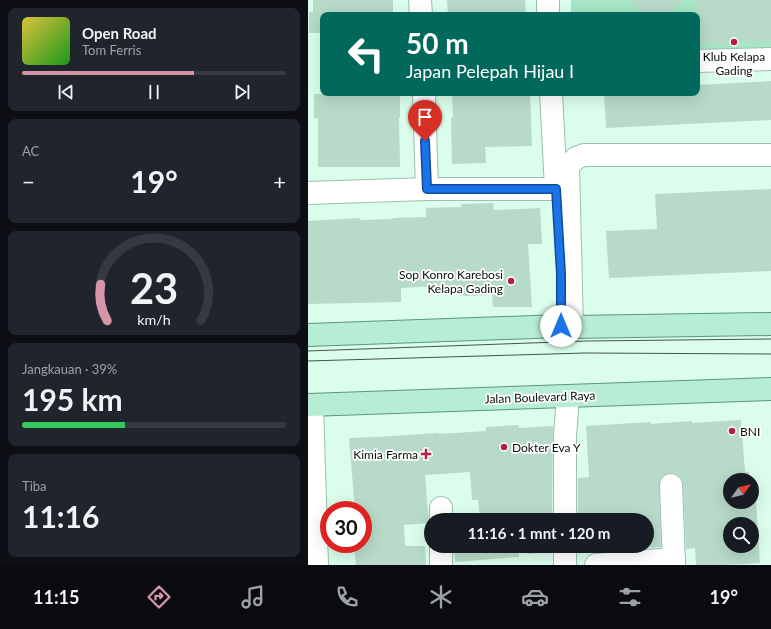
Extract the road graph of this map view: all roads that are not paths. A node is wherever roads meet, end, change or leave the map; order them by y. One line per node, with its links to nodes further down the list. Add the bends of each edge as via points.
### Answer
1 (420, 0): 3 (street)
2 (548, 0): 4 (street)
3 (421, 12)
4 (548, 12)
5 (771, 59): 6 (street)
6 (700, 61)
7 (424, 96): 10 (street)
8 (551, 96): 11 (street)
9 (771, 156): 14 (street, via 584,155 576,158 568,166)
10 (427, 189): 11 (street); 12 (street)
11 (556, 189): 14 (street)
12 (308, 193)
13 (771, 324): 14 (main road)
14 (567, 326): 15 (main road)
15 (308, 335)
16 (771, 389): 17 (main road, Jalan Boulevard Raya)
17 (568, 396): 18 (main road, Jalan Boulevard Raya); 20 (street)
18 (310, 405): 24 (street)
19 (671, 485): 23 (street)
20 (565, 513)
21 (441, 553): 25 (street)
22 (565, 553): 26 (street)
23 (674, 562): 27 (street)
24 (317, 565)
25 (441, 565)
26 (565, 565)
27 (596, 565)

